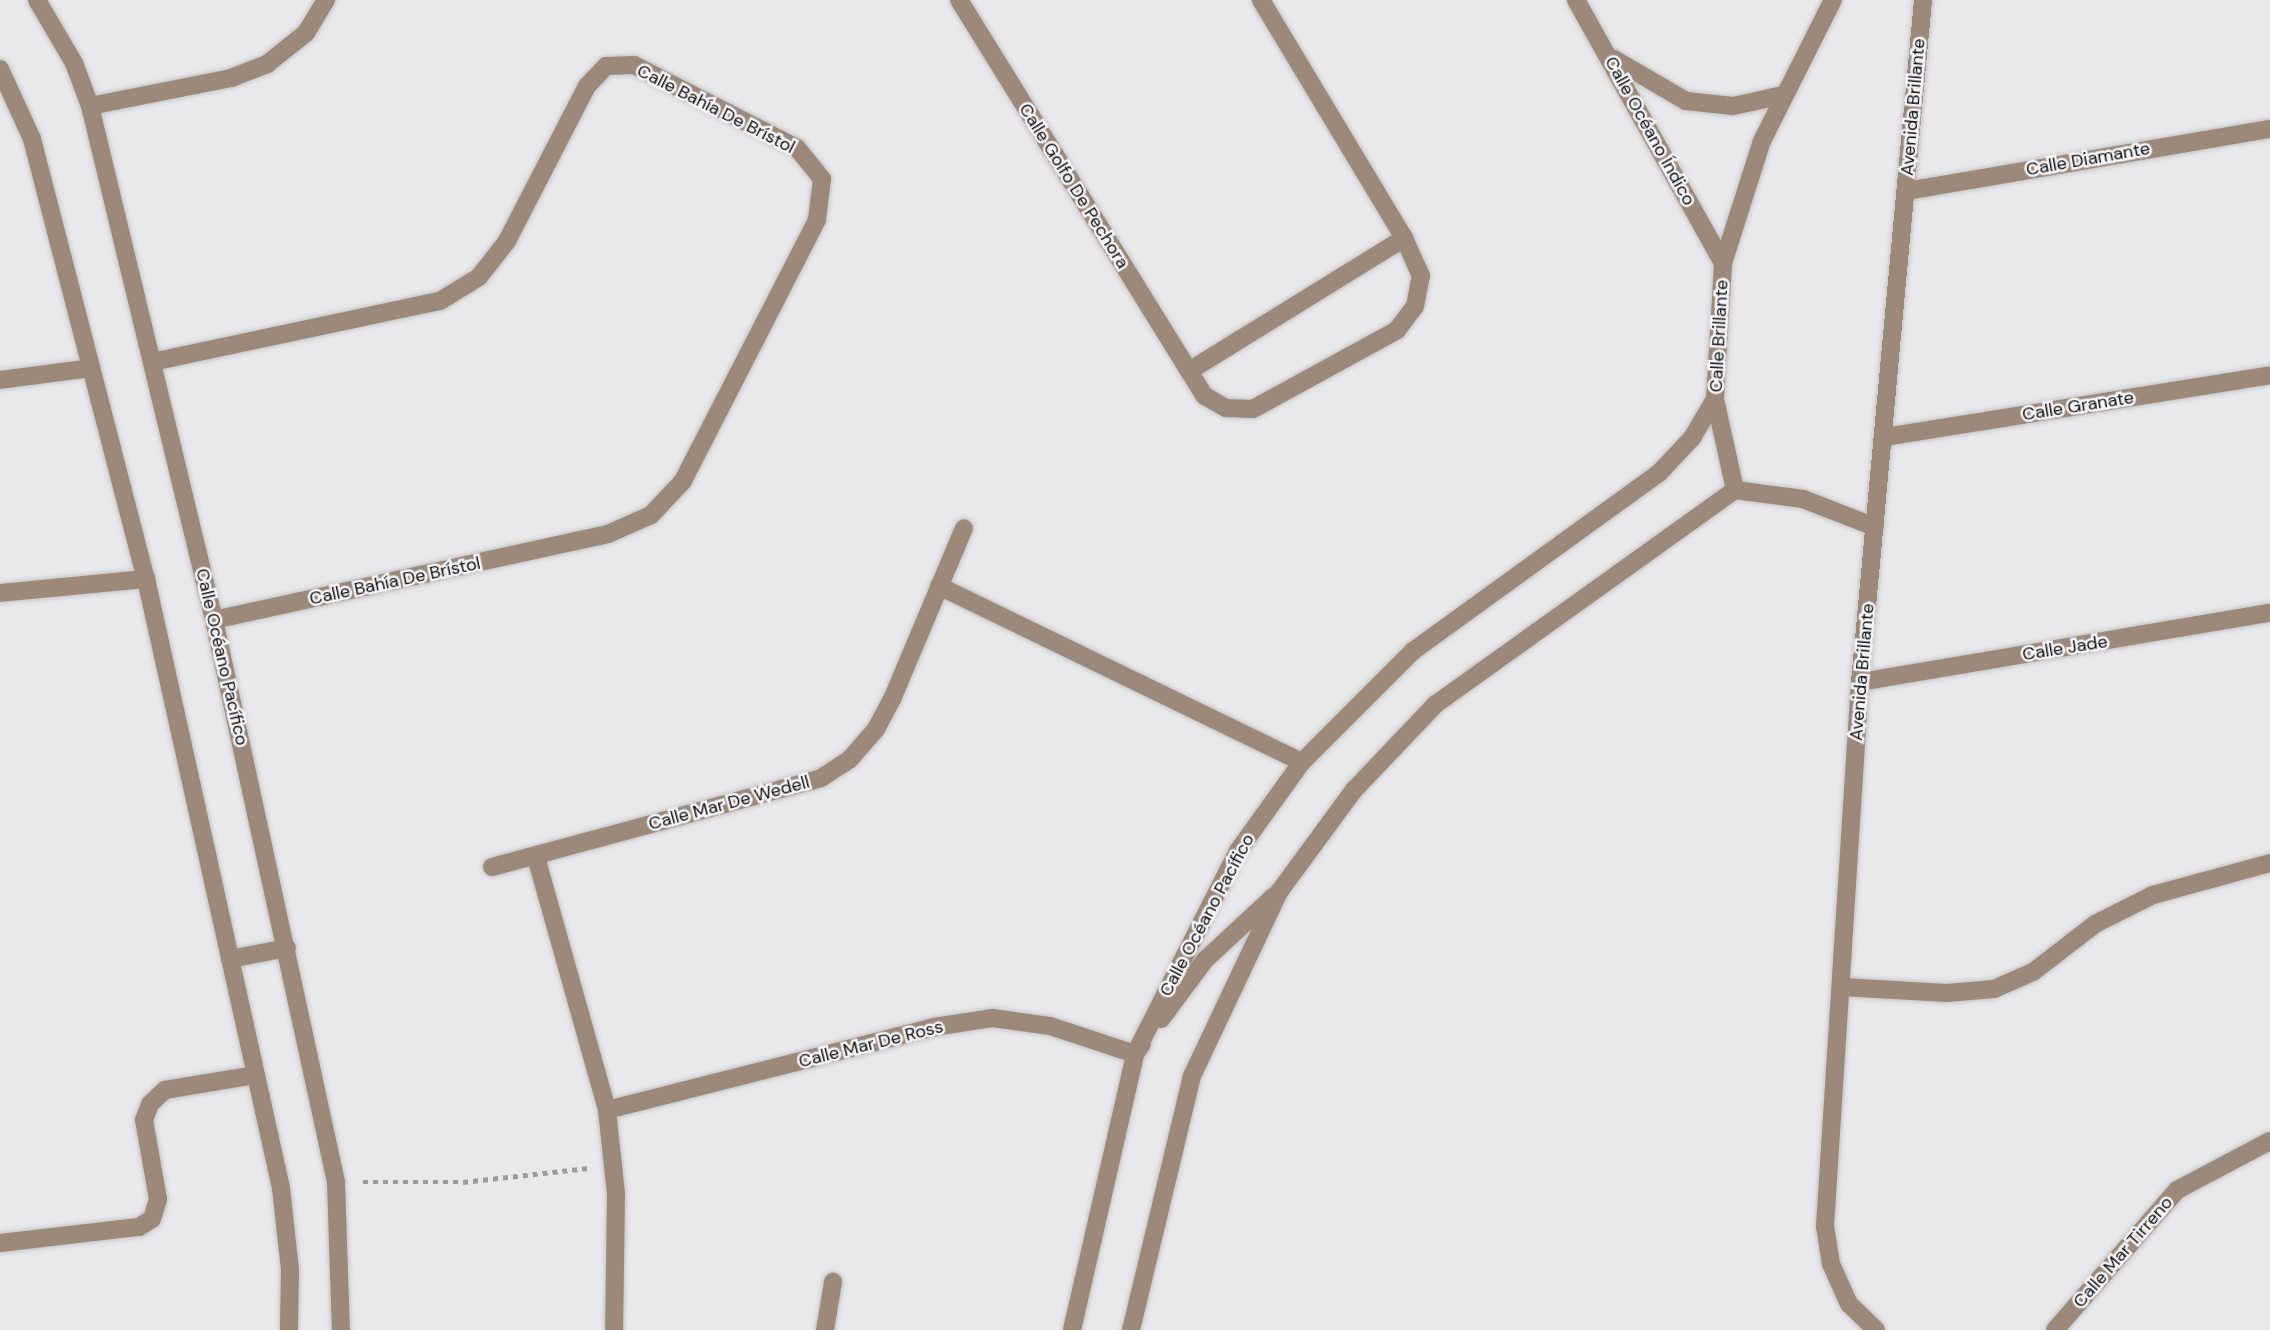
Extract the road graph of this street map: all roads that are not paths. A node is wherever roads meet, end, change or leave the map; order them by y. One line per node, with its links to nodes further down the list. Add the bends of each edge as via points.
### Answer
1 (37, 0): 11 (street, Calle Océano Pacífico, via 74,63)
2 (326, 0): 11 (street, via 306,33 267,64 231,78)
3 (959, 0): 18 (street, Calle Golfo De Pechora)
4 (1261, 0): 14 (street, Calle Golfo De Pechora)
5 (1576, 0): 8 (street, Calle Océano Índico)
6 (1833, 0): 10 (street)
7 (1923, 0): 13 (street, Avenida Brillante)
8 (1608, 55): 10 (street, via 1686,100 1733,106); 15 (street, Calle Océano Índico)
9 (0, 69): 17 (street, via 32,139)
10 (1783, 95): 15 (street, via 1742,196)
11 (90, 106): 16 (street, Calle Océano Pacífico)
12 (2270, 129): 13 (street, Calle Diamante)
13 (1906, 191): 22 (street, Avenida Brillante)
14 (1404, 238): 18 (street); 18 (street, Calle Golfo De Pechora, via 1421,276 1415,306 1397,330 1253,409 1226,408 1205,397)
15 (1723, 263): 21 (street, Calle Brillante)
16 (152, 362): 30 (street, Calle Océano Pacífico); 30 (street, Calle Bahía De Brístol, via 440,302 480,277 507,240 587,86 606,66 634,65 797,148 822,178 817,220 683,481 650,515 608,534)
17 (91, 368): 20 (street); 26 (street)
18 (1189, 371)
19 (2270, 375): 22 (street, Calle Granate)
20 (0, 380)
21 (1715, 399): 23 (street, Calle Brillante); 32 (street, Calle Océano Pacífico, via 1692,438 1659,473 1413,652)
22 (1885, 437): 24 (street, Avenida Brillante)
23 (1735, 490): 24 (street, via 1803,499); 36 (street, via 1436,704 1354,790)
24 (1875, 527): 31 (street, Avenida Brillante)
25 (964, 528): 27 (street, Calle Mar De Wedell)
26 (146, 579): 28 (street); 38 (street)
27 (939, 586): 32 (street); 33 (street, Calle Mar De Wedell, via 876,729 850,759 821,778)
28 (0, 593)
29 (2270, 613): 31 (street, Calle Jade)
30 (214, 620): 37 (street, Calle Océano Pacífico)
31 (1860, 682): 39 (street, Avenida Brillante)
32 (1302, 762): 40 (street, Calle Océano Pacífico, via 1238,851)
33 (536, 857): 35 (street, Calle Mar De Wedell); 42 (street)
34 (2270, 863): 39 (street, via 2153,895 2095,924 2033,972 1994,989 1947,993)
35 (492, 867)
36 (1279, 892): 40 (street, via 1205,960); 51 (street, via 1192,1076)
37 (287, 948): 38 (street); 47 (street, Calle Océano Pacífico, via 336,1182)
38 (230, 959): 41 (street)
39 (1842, 988): 52 (street, Avenida Brillante, via 1825,1226 1831,1264 1849,1304)
40 (1135, 1054): 42 (street, Calle Mar De Ross, via 1050,1026 993,1018 934,1027); 50 (street, Calle Océano Pacífico)
41 (256, 1075): 44 (street, via 165,1090 150,1104 145,1120 158,1199 152,1219 139,1227); 46 (street, via 281,1188 290,1270)
42 (607, 1110): 48 (street, via 613,1166)
43 (2270, 1140): 53 (street, Calle Mar Tirreno, via 2177,1191)
44 (0, 1243)
45 (833, 1282): 49 (street)
46 (289, 1330)
47 (341, 1330)
48 (614, 1330)
49 (825, 1330)
50 (1072, 1330)
51 (1131, 1330)
52 (1876, 1330)
53 (2055, 1330)

